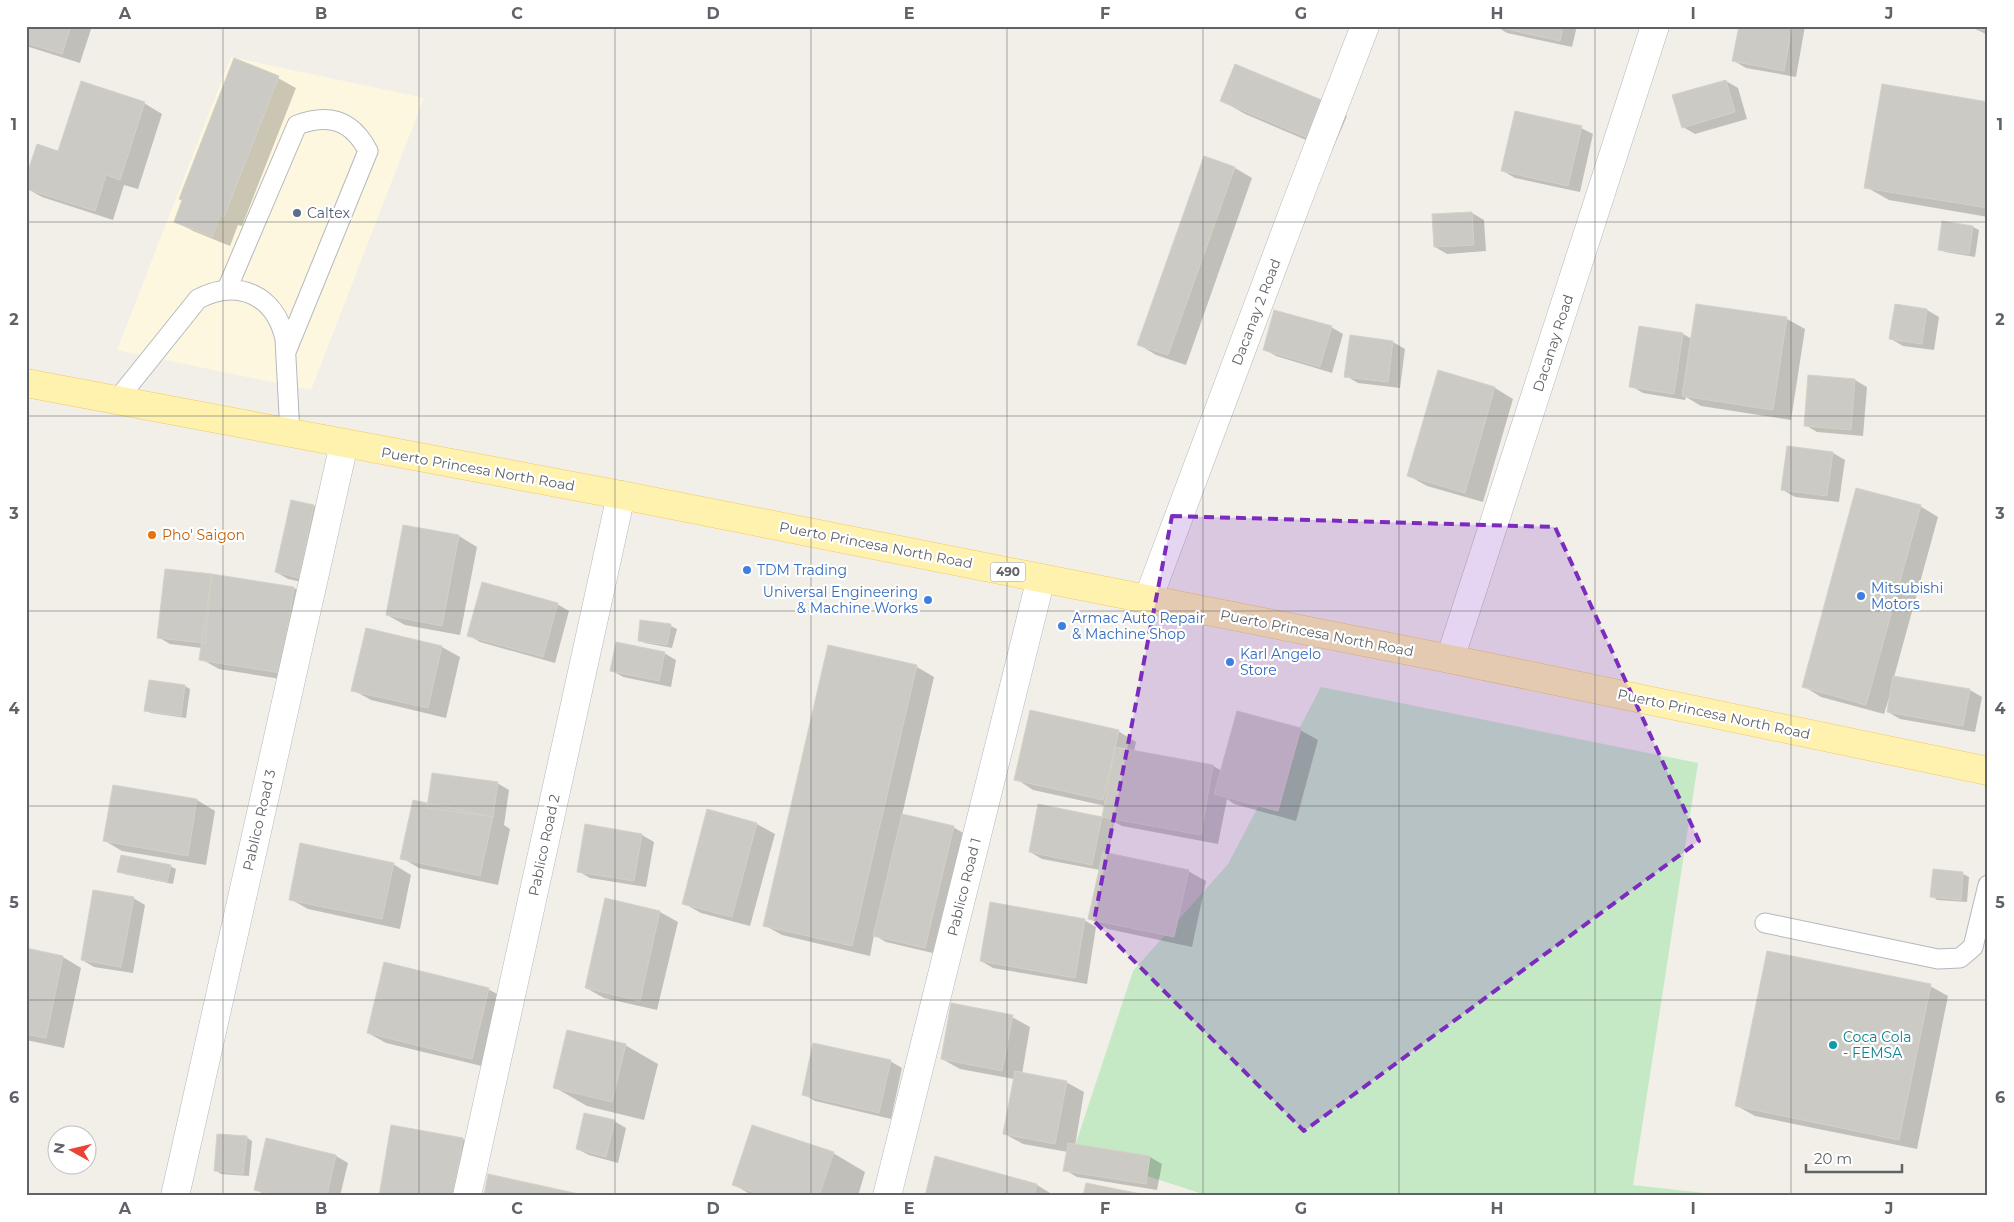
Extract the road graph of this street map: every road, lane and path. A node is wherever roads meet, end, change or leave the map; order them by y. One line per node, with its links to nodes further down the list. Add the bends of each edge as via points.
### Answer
1 (1365, 26): 11 (street, Dacanay 2 Road)
2 (1655, 26): 12 (street, Dacanay Road)
3 (227, 289): 4 (lane, via 257,296 268,304 282,326); 4 (lane, via 297,125 327,119 354,130 368,151); 6 (lane, via 198,299)
4 (286, 352): 7 (lane)
5 (26, 383): 6 (main road, Puerto Princesa North Road / 490)
6 (117, 400): 7 (main road, Puerto Princesa North Road / 490)
7 (290, 434): 8 (main road, Puerto Princesa North Road / 490)
8 (344, 444): 9 (main road, Puerto Princesa North Road / 490); 16 (street, Pablico Road 3)
9 (621, 495): 10 (main road, Puerto Princesa North Road / 490); 17 (street, Pablico Road 2)
10 (1041, 578): 11 (main road, Puerto Princesa North Road / 490); 18 (street, Pablico Road 1)
11 (1148, 599): 12 (main road, Puerto Princesa North Road / 490)
12 (1450, 660): 13 (main road, Puerto Princesa North Road / 490)
13 (1988, 771)
14 (1988, 885): 15 (lane, via 1973,948 1960,958 1938,959)
15 (1765, 922)
16 (175, 1196)
17 (467, 1196)
18 (887, 1196)

